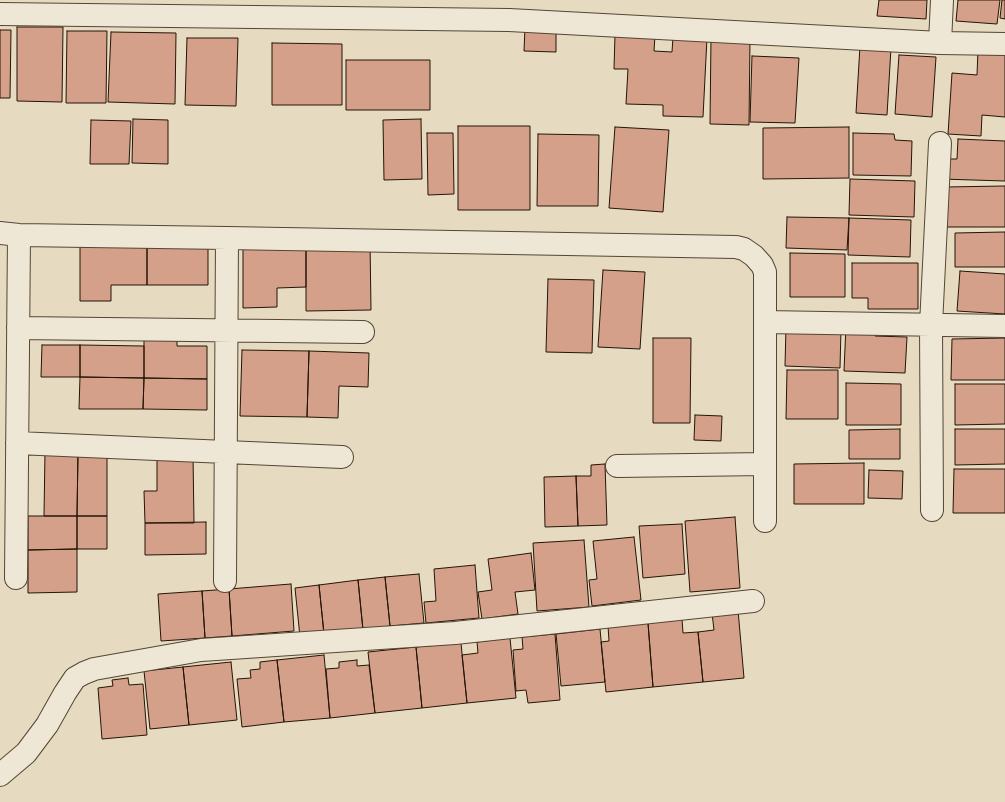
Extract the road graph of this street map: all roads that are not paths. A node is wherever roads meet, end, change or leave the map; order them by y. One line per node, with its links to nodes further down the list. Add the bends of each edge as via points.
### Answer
1 (942, 0): 3 (street)
2 (0, 14): 3 (street, via 509,20)
3 (940, 43): 4 (street)
4 (1005, 44)
5 (940, 144): 9 (street)
6 (9, 234): 7 (street); 11 (street)
7 (227, 238): 8 (street, via 736,247 754,256 765,272); 12 (street)
8 (765, 322): 9 (street); 17 (street)
9 (931, 325): 10 (street); 19 (street)
10 (1005, 326)
11 (18, 328): 12 (street); 14 (street)
12 (226, 330): 13 (street); 15 (street)
13 (363, 332)
14 (17, 443): 15 (street); 21 (street)
15 (226, 452): 16 (street); 22 (street)
16 (342, 457)
17 (765, 464): 18 (street); 20 (street)
18 (617, 466)
19 (932, 510)
20 (765, 521)
21 (16, 578)
22 (224, 581)
23 (752, 602): 24 (street, via 455,633 201,650 94,669 76,678 26,753)
24 (0, 775)

